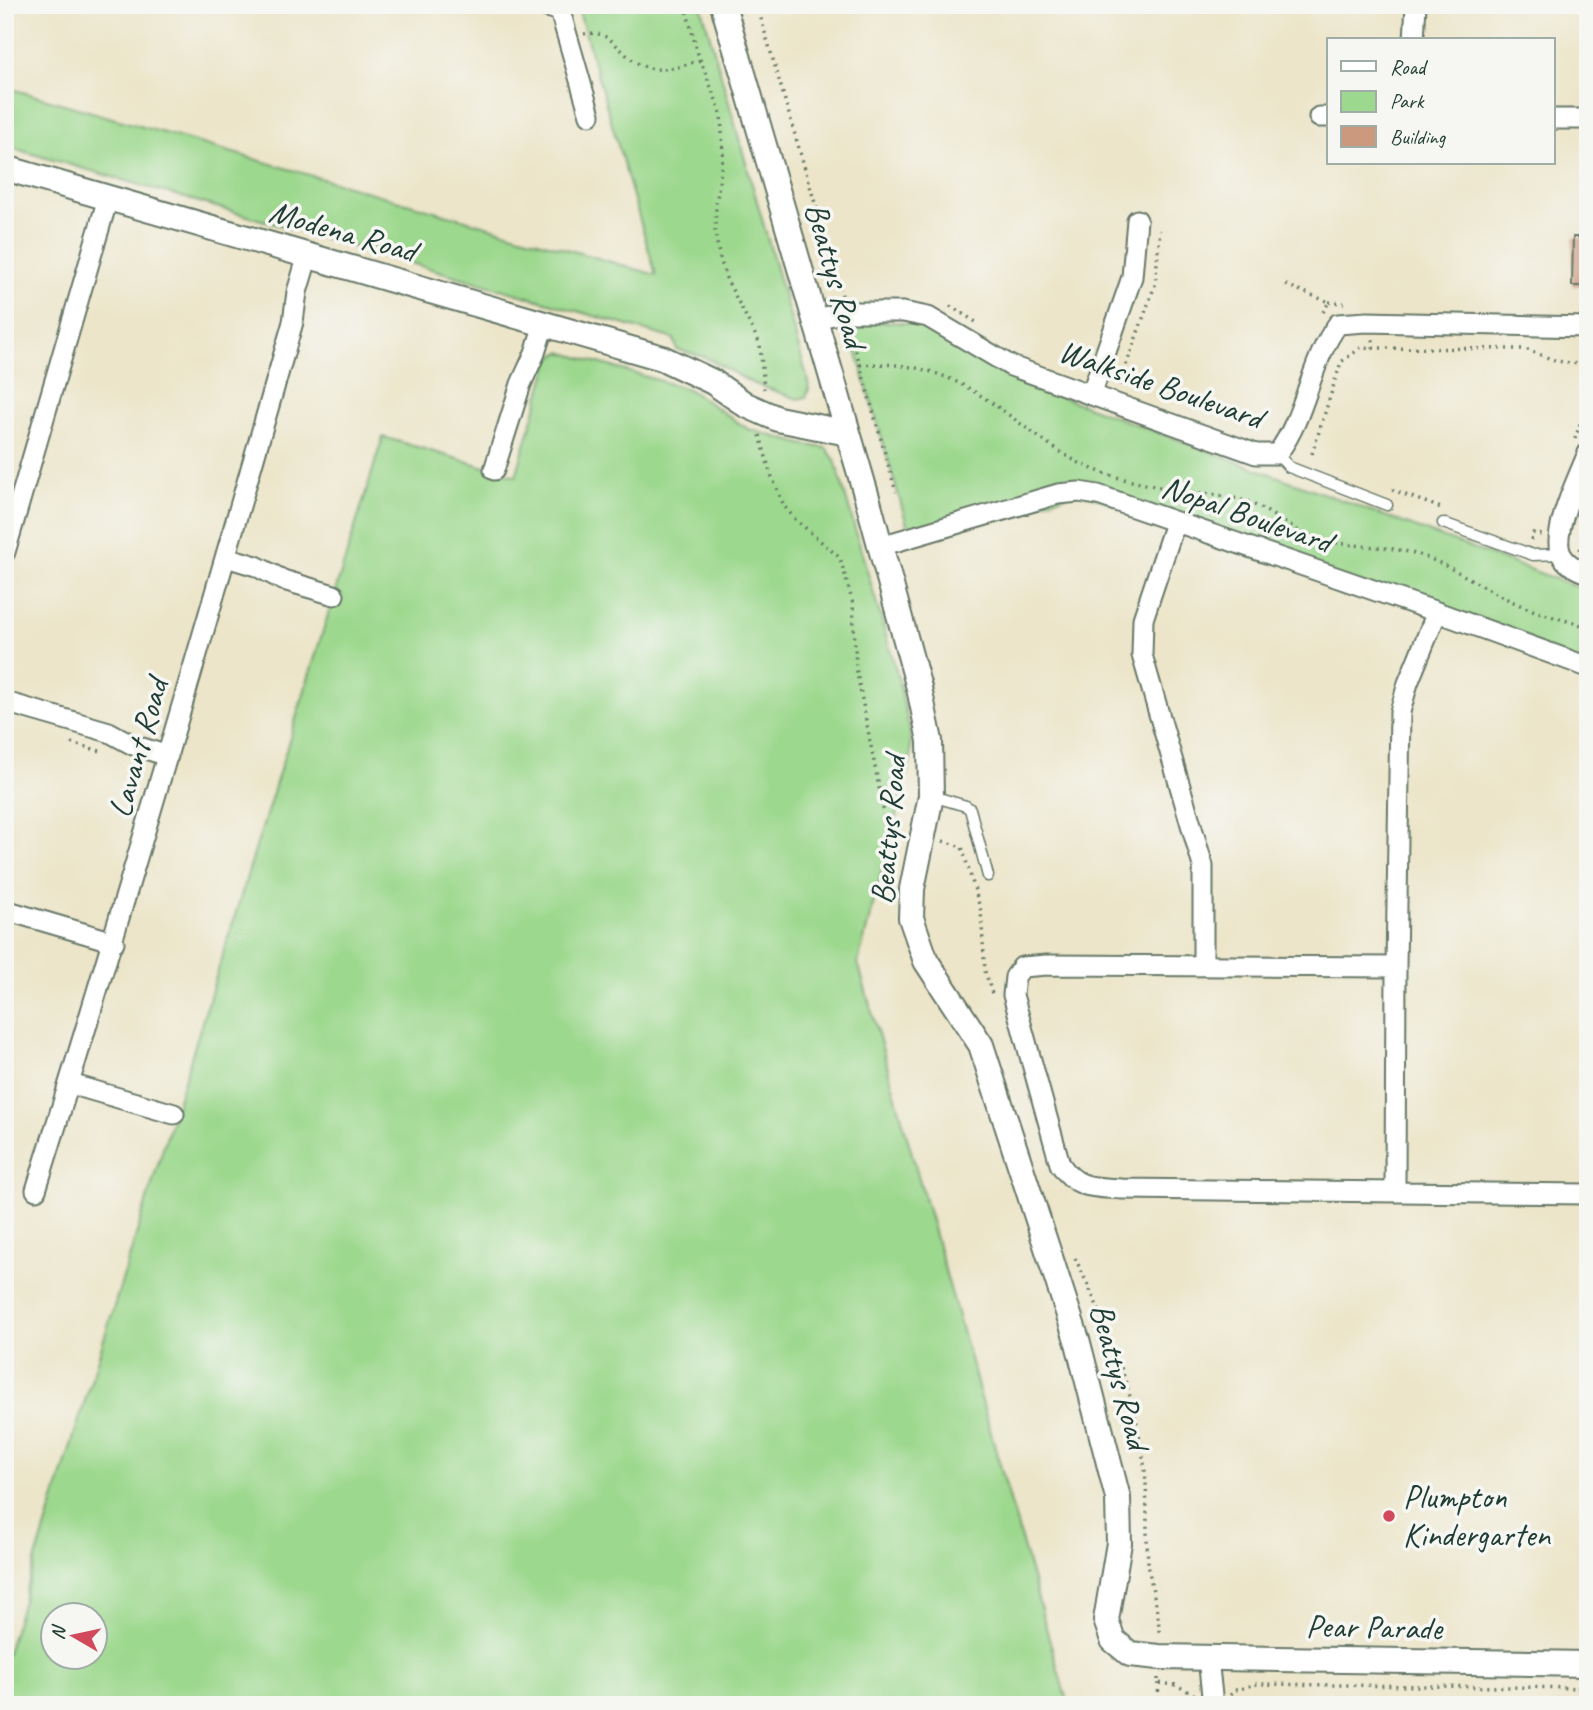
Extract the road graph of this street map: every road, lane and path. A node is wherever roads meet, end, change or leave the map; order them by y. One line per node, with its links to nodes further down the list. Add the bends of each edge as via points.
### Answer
1 (541, 5): 6 (street)
2 (685, 5): 9 (path)
3 (723, 5): 24 (street, Beattys Road)
4 (757, 5): 19 (path)
5 (1416, 5): 7 (street)
6 (559, 8): 8 (street)
7 (1414, 38)
8 (568, 39): 9 (path, via 588,33 606,35 626,56 647,68); 10 (street)
9 (701, 60): 33 (path, via 722,125 716,219 719,255 760,344 765,374)
10 (590, 115)
11 (1554, 119): 12 (street)
12 (1588, 120)
13 (5, 168): 14 (street, Modena Road)
14 (108, 198): 17 (street, Modena Road); 47 (street)
15 (1137, 220): 32 (street, via 1132,277)
16 (1160, 230): 32 (path, via 1155,285 1119,385)
17 (313, 256): 25 (street, Modena Road); 49 (street, Lavant Road, via 307,295 293,322)
18 (1286, 285): 21 (path)
19 (848, 299): 24 (street, Walkside Boulevard); 30 (path, via 849,329); 32 (street, Walkside Boulevard, via 928,317 1011,366)
20 (943, 302): 27 (path)
21 (1329, 302): 22 (path); 23 (path)
22 (1352, 304)
23 (1320, 317)
24 (814, 319): 34 (street, Beattys Road)
25 (539, 322): 33 (street, Modena Road, via 662,358); 39 (street, via 535,353)
26 (1374, 323): 28 (street, Walkside Boulevard); 29 (path); 35 (street, Walkside Boulevard, via 1339,324 1326,341 1289,438)
27 (984, 327)
28 (1588, 327)
29 (1373, 348): 31 (path, via 1525,349 1557,361); 37 (path, via 1362,347 1341,362)
30 (860, 365): 40 (path); 53 (path, via 914,367 956,381 1090,468 1142,483 1236,499 1274,514 1307,536 1419,555 1518,604)
31 (1587, 365): 36 (path)
32 (1095, 386): 35 (street, Walkside Boulevard, via 1256,454)
33 (762, 407): 34 (street, Modena Road, via 831,413); 58 (path, via 761,446 784,506 840,558 853,604 856,668 886,824)
34 (844, 421): 46 (street, Beattys Road)
35 (1280, 449): 37 (path); 41 (lane, via 1289,467)
36 (1580, 451): 48 (street, via 1559,533)
37 (1312, 454): 38 (path)
38 (1317, 463)
39 (494, 470)
40 (896, 492)
41 (1387, 505): 43 (path, via 1391,490 1447,510)
42 (1175, 523): 46 (street, Nopal Boulevard, via 1079,492 1058,494); 52 (street, Nopal Boulevard); 62 (street, via 1143,619 1142,655 1203,866)
43 (1443, 523): 48 (lane, via 1533,555)
44 (1547, 523): 45 (path, via 1542,536 1533,533)
45 (1531, 541)
46 (881, 546): 57 (street, Beattys Road, via 930,741)
47 (5, 552)
48 (1561, 554): 50 (street, via 1574,568)
49 (225, 563): 51 (street, via 256,566); 56 (street, Lavant Road)
50 (1588, 573)
51 (334, 595)
52 (1437, 612): 54 (street, Nopal Boulevard); 63 (street, via 1400,712)
53 (1588, 627)
54 (1588, 667)
55 (5, 702): 56 (street, via 109,732 136,735)
56 (170, 750): 61 (street, Lavant Road)
57 (931, 796): 58 (street, Beattys Road); 59 (lane, via 970,809)
58 (924, 835): 64 (path, via 962,847 981,911 985,971); 71 (street, Beattys Road, via 912,888 911,918 918,942 981,1045 1078,1343 1118,1498 1119,1543 1107,1620 1113,1640 1130,1654)
59 (988, 876)
60 (5, 910): 61 (street)
61 (114, 942): 65 (street, Lavant Road)
62 (1203, 966): 63 (street); 68 (street, via 1047,965 1022,967 1015,977 1013,995 1060,1164 1069,1178 1090,1187 1122,1189)
63 (1396, 967): 68 (street)
64 (993, 997)
65 (70, 1084): 66 (street); 67 (street, Lavant Road)
66 (174, 1114)
67 (37, 1190)
68 (1395, 1191): 69 (street)
69 (1588, 1194)
70 (1070, 1248): 71 (path, via 1109,1330 1140,1436 1150,1581 1160,1626)
71 (1159, 1657): 72 (street, Pear Parade); 74 (path)
72 (1208, 1658): 73 (street, Pear Parade); 76 (street)
73 (1588, 1664)
74 (1158, 1683): 76 (path, via 1176,1685); 77 (path)
75 (1588, 1688): 76 (path, via 1257,1684)
76 (1212, 1701)
77 (1159, 1705)

